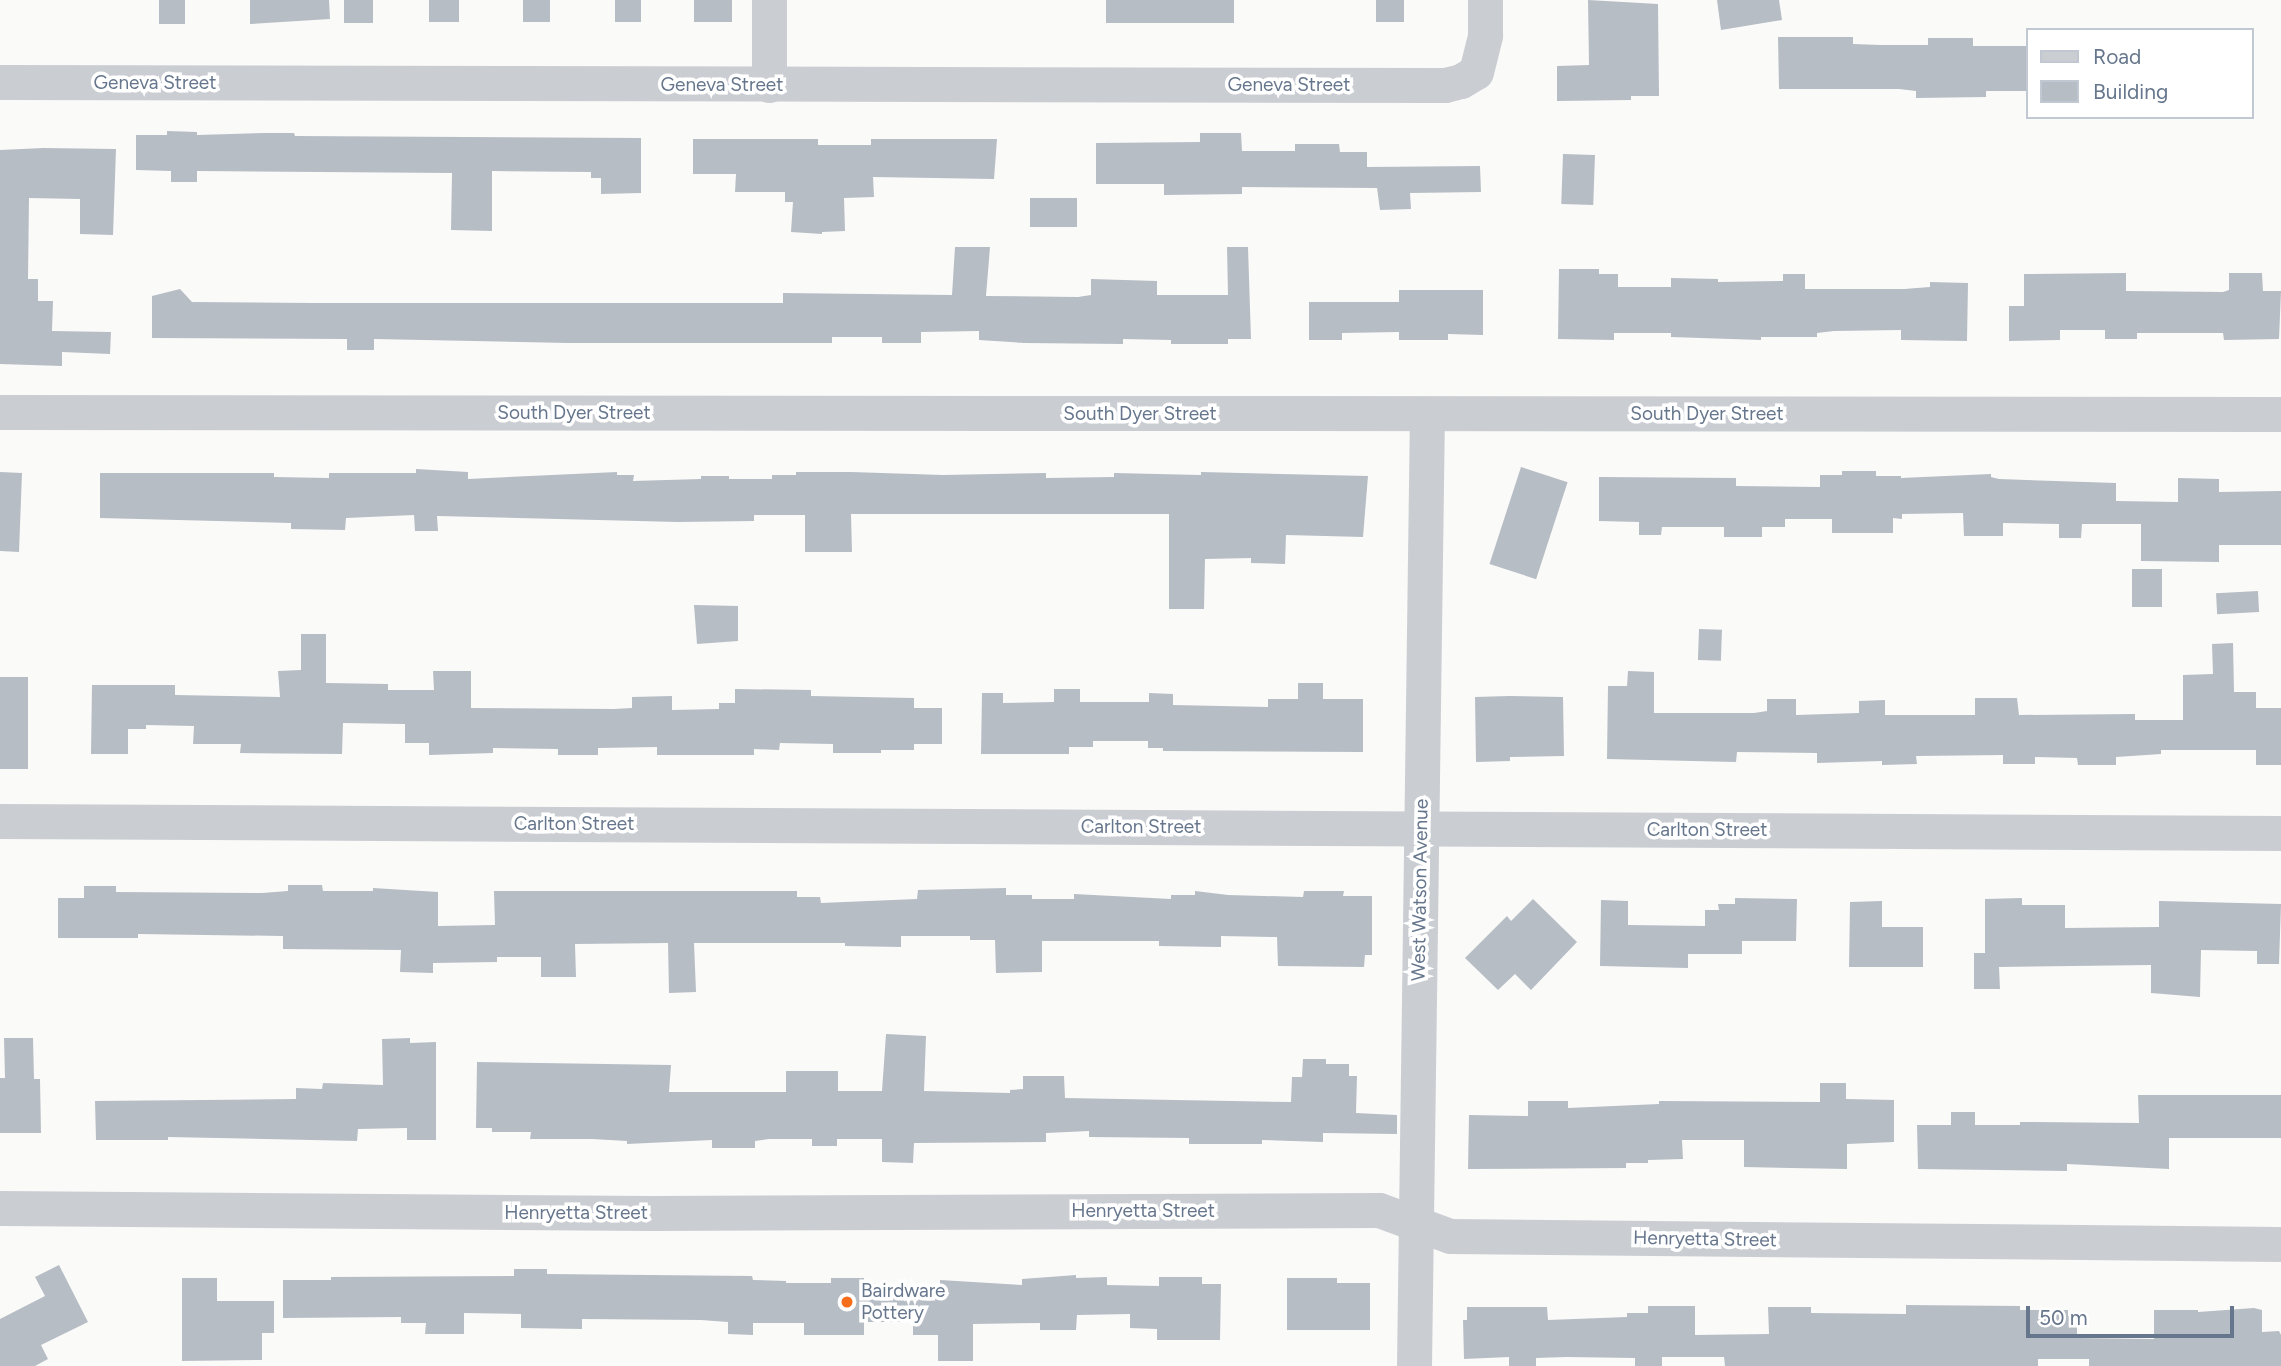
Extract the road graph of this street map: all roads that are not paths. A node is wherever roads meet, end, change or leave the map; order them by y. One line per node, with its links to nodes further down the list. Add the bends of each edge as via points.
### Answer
1 (769, 0): 4 (street)
2 (1485, 0): 4 (street, Geneva Street, via 1485,35 1476,72 1445,85)
3 (0, 82): 4 (street, Geneva Street)
4 (769, 85)
5 (0, 412): 7 (street, South Dyer Street)
6 (2281, 414): 7 (street, South Dyer Street)
7 (1427, 415): 9 (street, West Watson Avenue)
8 (0, 821): 9 (street, Carlton Street)
9 (1420, 828): 10 (street, Carlton Street); 12 (street, West Watson Avenue)
10 (2281, 834)
11 (0, 1208): 12 (street, Henryetta Street, via 651,1213 1379,1210)
12 (1416, 1223): 13 (street, Henryetta Street, via 1450,1236); 14 (street, West Watson Avenue)
13 (2281, 1244)
14 (1414, 1366)

